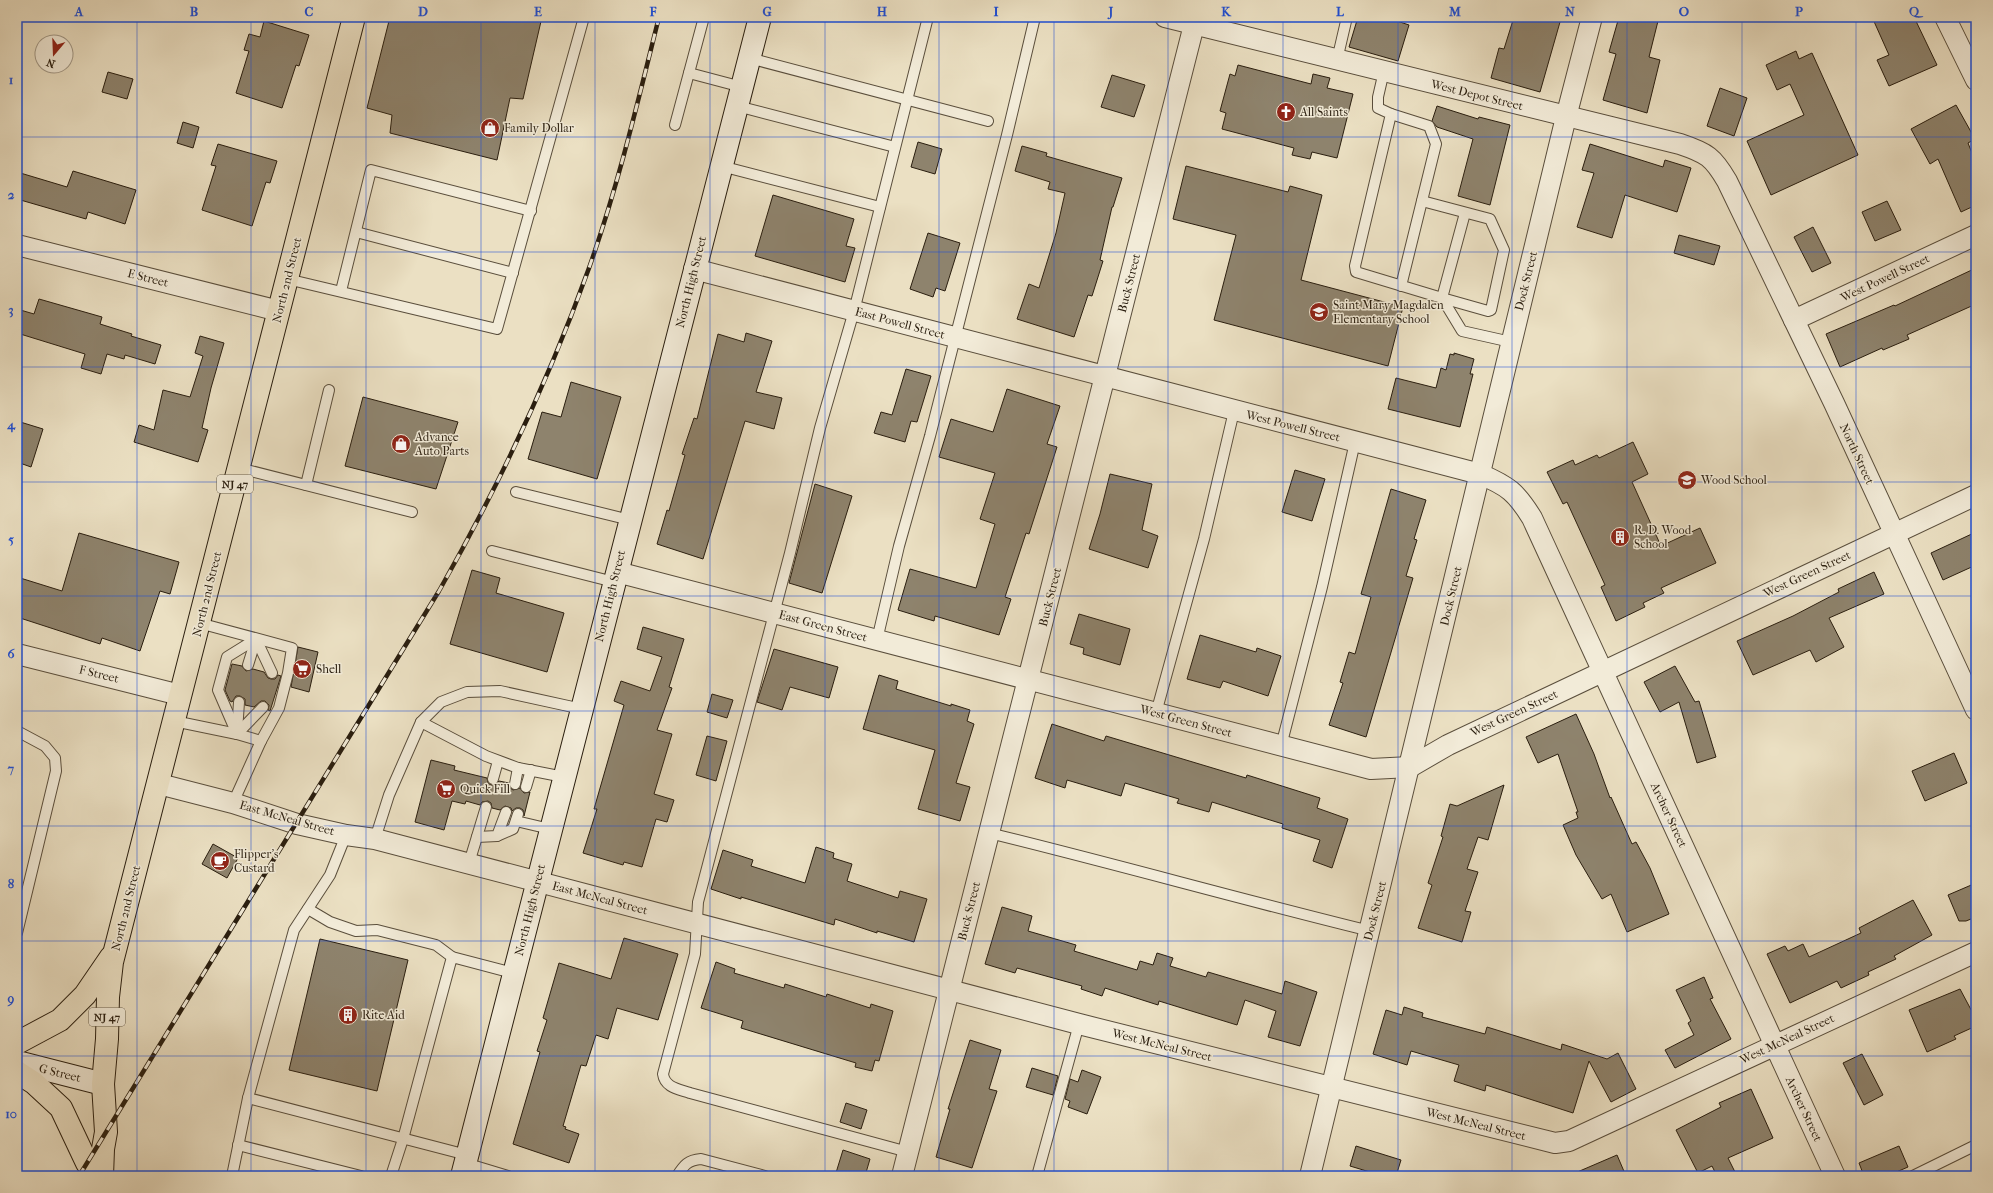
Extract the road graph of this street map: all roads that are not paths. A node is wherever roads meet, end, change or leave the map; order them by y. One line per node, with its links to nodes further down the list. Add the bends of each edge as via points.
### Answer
1 (354, 17): 35 (main road, North 2nd Street / NJ 47)
2 (584, 17): 28 (lane)
3 (704, 17): 15 (lane)
4 (760, 17): 12 (street, North High Street)
5 (928, 17): 18 (lane)
6 (1035, 17): 42 (lane)
7 (1165, 17): 11 (street, West Depot Street)
8 (1347, 17): 13 (lane)
9 (1592, 17): 20 (street, Dock Street)
10 (1945, 17): 16 (street)
11 (1196, 21): 13 (street, West Depot Street); 44 (street, Buck Street)
12 (750, 58): 17 (street, North High Street); 18 (lane)
13 (1337, 60): 14 (street, West Depot Street)
14 (1384, 72): 19 (lane, via 1378,108); 20 (street, West Depot Street)
15 (689, 73): 17 (lane); 22 (lane)
16 (1976, 80)
17 (740, 97): 23 (lane); 24 (street, North High Street)
18 (907, 98): 21 (lane); 23 (lane)
19 (1391, 114): 26 (lane, via 1429,126 1436,144); 36 (lane, via 1355,266 1356,272)
20 (1566, 117): 25 (street, West Depot Street, via 1697,150 1710,156 1720,168); 43 (street, Dock Street)
21 (988, 121)
22 (675, 125)
23 (895, 147): 27 (lane)
24 (721, 166): 27 (lane); 33 (street, North High Street)
25 (1735, 198): 41 (street, North Street)
26 (1422, 201): 29 (lane); 36 (lane)
27 (880, 207): 40 (lane)
28 (531, 211): 30 (lane, via 372,170); 34 (lane)
29 (1465, 212): 38 (lane); 38 (lane, via 1490,219 1504,250 1491,310)
30 (356, 232): 34 (lane); 37 (lane)
31 (1976, 235): 41 (street, West Powell Street)
32 (17, 246): 39 (street, E Street)
33 (694, 269): 40 (street, East Powell Street); 54 (street, North High Street)
34 (513, 273): 37 (lane, via 497,329)
35 (287, 279): 37 (lane); 39 (main road, North 2nd Street / NJ 47)
36 (1401, 286): 38 (lane)
37 (341, 291)
38 (1442, 298): 43 (lane, via 1462,331)
39 (279, 311): 48 (main road, North 2nd Street / NJ 47)
40 (854, 311): 42 (street, East Powell Street); 58 (lane, via 820,428)
41 (1794, 320): 55 (street, North Street)
42 (955, 338): 44 (street, East Powell Street); 61 (lane, via 899,546)
43 (1511, 342): 49 (street, Dock Street)
44 (1106, 377): 46 (street, West Powell Street); 66 (street, Buck Street)
45 (328, 390): 50 (lane)
46 (1234, 411): 47 (street, West Powell Street); 73 (lane, via 1204,539)
47 (1355, 442): 49 (street, West Powell Street); 79 (lane, via 1322,587)
48 (239, 468): 50 (lane); 59 (main road, North 2nd Street / NJ 47)
49 (1480, 474): 64 (street, Archer Street, via 1513,492 1532,518); 82 (street, Dock Street)
50 (306, 485): 53 (lane)
51 (516, 492): 54 (lane)
52 (1976, 495): 55 (street, West Green Street)
53 (412, 512)
54 (630, 520): 57 (street, North High Street)
55 (1894, 533): 64 (street, West Green Street); 67 (street, North Street)
56 (492, 552): 57 (lane)
57 (616, 577): 58 (street, East Green Street); 71 (street, North High Street)
58 (773, 613): 61 (street, East Green Street); 101 (lane, via 702,887)
59 (199, 623): 60 (lane); 68 (main road, North 2nd Street / NJ 47)
60 (256, 639): 63 (lane); 65 (lane); 77 (lane, via 227,657 218,690); 78 (lane, via 292,648 279,708)
61 (877, 640): 66 (street, East Green Street)
62 (17, 654): 68 (street, F Street)
63 (248, 665)
64 (1602, 671): 82 (street, West Green Street, via 1448,744); 111 (street, Archer Street)
65 (272, 673)
66 (1028, 680): 73 (street, West Green Street); 93 (street, Buck Street)
67 (1970, 683): 72 (street, North Street)
68 (180, 695): 74 (main road, North 2nd Street / NJ 47)
69 (239, 702): 77 (lane)
70 (263, 707): 77 (lane)
71 (582, 709): 75 (lane, via 500,691 467,692 441,702); 84 (street, North High Street)
72 (1976, 710)
73 (1156, 713): 79 (street, West Green Street)
74 (174, 721): 77 (lane); 86 (main road, North 2nd Street / NJ 47)
75 (421, 722): 80 (lane); 97 (lane, via 389,795)
76 (17, 731): 103 (lane, via 45,746 55,758 56,772)
77 (237, 734): 78 (lane)
78 (261, 741): 89 (lane)
79 (1281, 746): 82 (street, West Green Street, via 1371,769)
80 (498, 761): 81 (lane); 85 (lane)
81 (518, 768): 83 (lane); 87 (lane)
82 (1410, 768): 102 (street, Dock Street)
83 (531, 770): 84 (lane); 88 (lane)
84 (564, 777): 92 (street, North High Street)
85 (493, 779)
86 (159, 784): 89 (street, East McNeal Street); 104 (main road, North 2nd Street / NJ 47)
87 (514, 784)
88 (526, 787)
89 (233, 803): 94 (street, East McNeal Street, via 297,824)
90 (486, 807): 96 (lane)
91 (506, 812): 95 (lane)
92 (550, 829): 95 (lane, via 517,818 513,829); 99 (street, North High Street)
93 (989, 833): 102 (lane); 108 (street, Buck Street)
94 (346, 835): 97 (street, East McNeal Street); 100 (lane, via 330,875)
95 (497, 836): 96 (lane)
96 (477, 837): 98 (lane)
97 (375, 839): 98 (street, East McNeal Street)
98 (469, 864): 99 (street, East McNeal Street)
99 (537, 881): 101 (street, East McNeal Street); 107 (street, North High Street)
100 (308, 909): 106 (lane, via 330,922 356,931 377,930 436,945); 116 (lane, via 294,930)
101 (697, 923): 108 (street, East McNeal Street); 120 (lane, via 695,954 663,1074 664,1081 670,1086 690,1093)
102 (1370, 931): 115 (street, Dock Street)
103 (17, 933)
104 (115, 951): 110 (main road, via 85,995 60,1020); 114 (main road, North 2nd Street / NJ 47, via 108,997)
105 (1976, 952): 111 (street, West McNeal Street)
106 (452, 957): 107 (lane); 117 (lane)
107 (514, 973): 121 (street, North High Street)
108 (949, 990): 109 (street, West McNeal Street); 120 (street, Buck Street)
109 (1079, 1024): 115 (street, West McNeal Street); 130 (lane)
110 (17, 1043)
111 (1775, 1045): 115 (street, West McNeal Street, via 1569,1141 1555,1143); 132 (street, Archer Street)
112 (17, 1062): 114 (street, G Street)
113 (17, 1072): 122 (main road, via 34,1083 62,1108 87,1163)
114 (103, 1084): 122 (main road, North 2nd Street / NJ 47, via 106,1132)
115 (1332, 1088): 131 (street, Dock Street)
116 (248, 1098): 117 (lane); 118 (lane)
117 (404, 1139): 121 (lane); 125 (lane)
118 (238, 1145): 123 (lane); 124 (lane)
119 (1976, 1145): 133 (lane)
120 (908, 1152): 129 (street, Buck Street)
121 (464, 1165): 126 (lane)
122 (103, 1176)
123 (232, 1176)
124 (361, 1176)
125 (391, 1176)
126 (508, 1176)
127 (677, 1176): 128 (lane, via 691,1160 701,1159)
128 (765, 1176)
129 (902, 1176)
130 (1037, 1176)
131 (1310, 1176)
132 (1835, 1176)
133 (1913, 1176)

